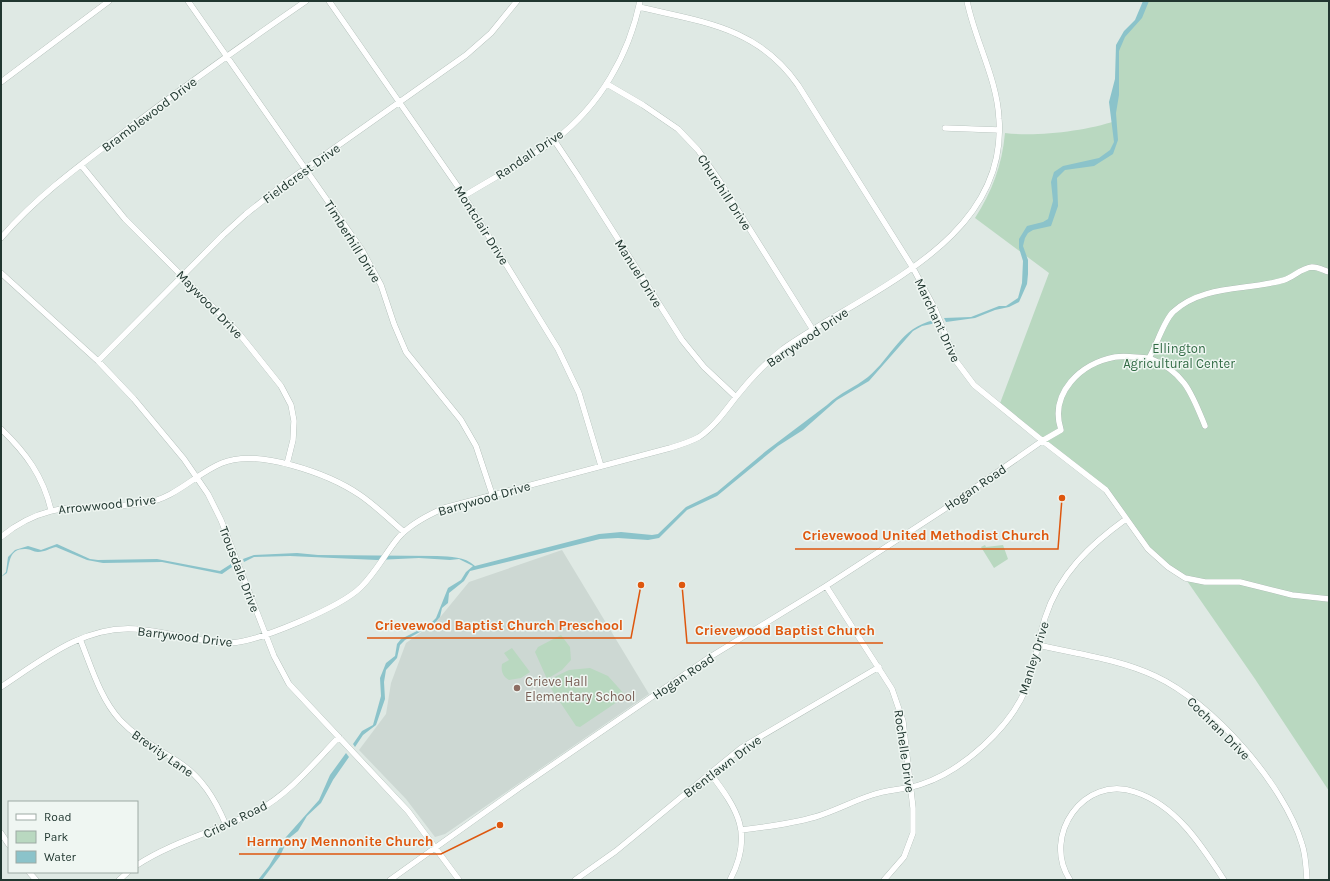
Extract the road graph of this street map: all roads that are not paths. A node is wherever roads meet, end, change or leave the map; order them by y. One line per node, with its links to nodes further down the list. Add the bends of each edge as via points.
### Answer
1 (109, 1): 9 (street)
2 (188, 1): 8 (street, Timberhill Drive)
3 (306, 1): 8 (street, Bramblewood Drive)
4 (329, 1): 11 (street, Montclair Drive)
5 (517, 1): 11 (street, Fieldcrest Drive, via 496,28 472,50)
6 (967, 1): 13 (street, Barrywood Drive, via 994,86)
7 (640, 4): 10 (street, Randall Drive, via 627,45); 19 (street, Marchant Drive, via 730,30 756,43 777,60 798,85)
8 (226, 56): 15 (street, Bramblewood Drive); 16 (street, Timberhill Drive)
9 (1, 82)
10 (606, 84): 14 (street, Randall Drive, via 582,114); 23 (street, Churchill Drive, via 682,132 698,150)
11 (400, 102): 16 (street, Fieldcrest Drive); 17 (street, Montclair Drive)
12 (945, 128): 13 (street)
13 (999, 130): 19 (street, Barrywood Drive, via 994,166 980,198 952,236)
14 (554, 140): 17 (street, Randall Drive); 26 (street, Manuel Drive, via 682,340 704,367)
15 (81, 165): 18 (street, Bramblewood Drive, via 29,208); 22 (street, Maywood Drive, via 126,219)
16 (306, 169): 22 (street, Fieldcrest Drive, via 238,220); 33 (street, Timberhill Drive, via 369,262 381,285 407,354 446,399 470,434)
17 (464, 196): 31 (street, Montclair Drive, via 558,349 581,398)
18 (1, 238)
19 (913, 268): 23 (street, Barrywood Drive); 29 (street, Marchant Drive, via 935,309 962,371 983,393)
20 (1329, 272): 24 (street, via 1309,268 1284,280 1230,288 1189,302 1171,313)
21 (1, 273): 25 (street, Trousdale Drive)
22 (183, 275): 25 (street, Fieldcrest Drive); 30 (street, Maywood Drive, via 237,330 286,395 291,405 294,425)
23 (813, 330): 26 (street, Barrywood Drive, via 773,357)
24 (1149, 358): 27 (street, via 1171,370 1185,383); 29 (street, Hogan Road, via 1124,356 1108,359 1092,365 1076,376 1066,387 1061,402 1058,418 1061,430)
25 (98, 361): 32 (street, Trousdale Drive, via 134,399)
26 (736, 397): 31 (street, Barrywood Drive, via 715,422 696,439)
27 (1205, 426)
28 (1, 429): 34 (street, via 36,469)
29 (1042, 441): 35 (street, Marchant Drive, via 1106,490); 38 (street, Hogan Road, via 943,510)
30 (287, 464): 32 (street, Arrowwood Drive, via 260,458 242,458 221,463); 36 (street, Arrowwood Drive, via 354,491)
31 (601, 466): 33 (street, Barrywood Drive)
32 (198, 477): 34 (street, Arrowwood Drive, via 169,496 152,501); 40 (street, Trousdale Drive, via 221,520)
33 (492, 494): 36 (street, Barrywood Drive, via 444,508)
34 (50, 510): 37 (street, Arrowwood Drive, via 27,519)
35 (1126, 519): 39 (street, Marchant Drive, via 1156,557 1185,578 1205,582 1250,584 1292,595); 42 (street, Manley Drive, via 1089,548 1070,570 1047,611)
36 (404, 532): 40 (street, Barrywood Drive, via 360,588 339,603)
37 (1, 537)
38 (826, 586): 43 (street, Rochelle Drive); 52 (street, Hogan Road, via 710,657)
39 (1329, 599)
40 (266, 634): 41 (street, Barrywood Drive, via 245,641 227,643 122,629); 45 (street, Trousdale Drive, via 289,684)
41 (80, 638): 44 (street, Barrywood Drive); 48 (street, Brevity Lane, via 104,696 119,718 137,736 177,760 199,779 212,796)
42 (1038, 645): 47 (street, Manley Drive, via 1026,688 1000,729 949,772 932,781); 63 (street, Cochran Drive, via 1100,658 1146,672 1174,686 1199,705 1262,771 1280,798 1302,844)
43 (879, 667): 46 (street, Brentlawn Drive, via 756,739); 47 (street, Rochelle Drive, via 892,689 902,714)
44 (1, 687)
45 (339, 738): 48 (street, Crieve Road, via 279,795 262,808); 52 (street, Trousdale Drive, via 408,811)
46 (710, 773): 49 (street, via 735,808); 58 (street, Brentlawn Drive, via 616,851)
47 (911, 787): 49 (street, Manley Drive, via 871,795 805,820); 60 (street, Rochelle Drive, via 914,814 912,837 904,857)
48 (226, 825): 53 (street, Crieve Road, via 173,847)
49 (741, 830): 59 (street, via 738,860)
50 (1, 833): 51 (street)
51 (8, 844)
52 (435, 847): 56 (street, Hogan Road); 57 (street, Trousdale Drive)
53 (138, 865)
54 (127, 873): 55 (street)
55 (119, 880)
56 (390, 880)
57 (460, 880)
58 (575, 880)
59 (730, 880)
60 (884, 880)
61 (1070, 880): 62 (street, via 1063,868 1060,846 1062,832 1069,817 1088,798 1104,791 1119,789 1147,796 1177,819 1198,841)
62 (1224, 880)
63 (1307, 880)

